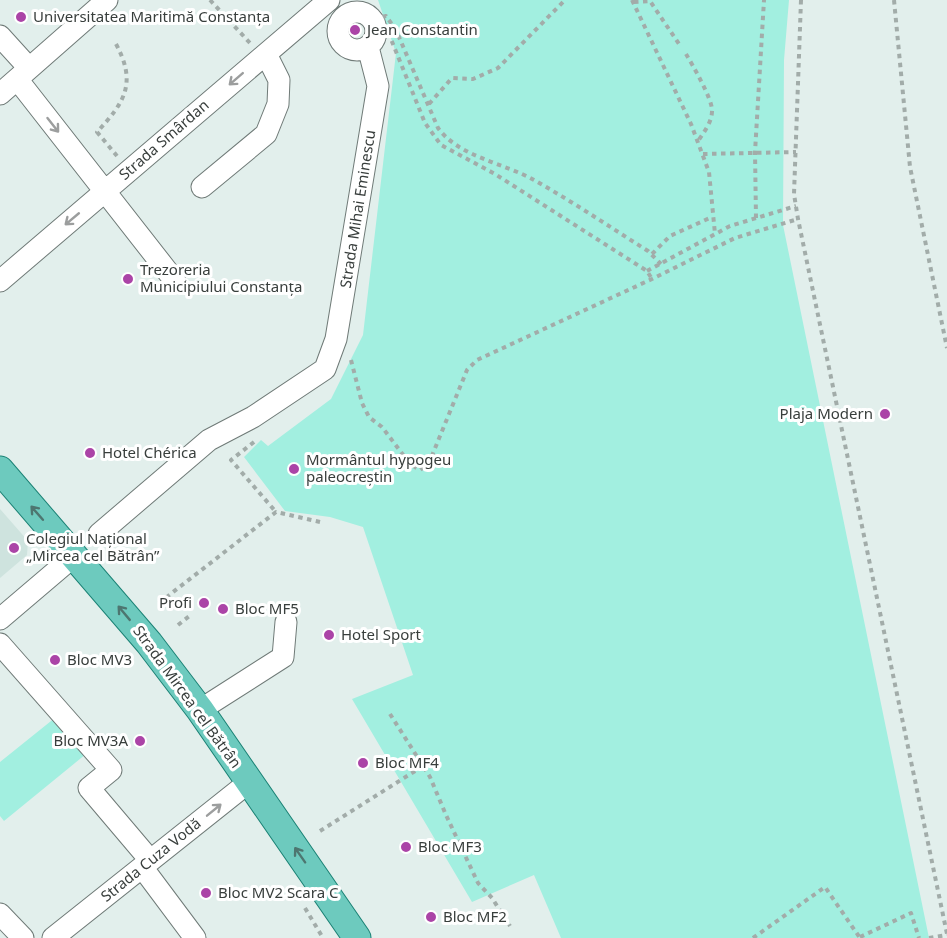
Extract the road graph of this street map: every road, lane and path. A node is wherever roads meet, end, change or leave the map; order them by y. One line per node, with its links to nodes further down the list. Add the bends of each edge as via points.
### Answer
1 (107, 0): 16 (street)
2 (210, 0): 15 (path)
3 (565, 0): 18 (path, via 498,68 473,79 452,78)
4 (764, 0): 20 (path)
5 (801, 0): 21 (path)
6 (894, 0): 37 (path, via 910,167)
7 (633, 1): 12 (path, via 650,2); 19 (path)
8 (327, 2): 9 (street); 15 (street, Strada Smârdan)
9 (362, 14): 13 (street, Strada Mihai Eminescu, via 376,32); 13 (street, via 337,32 343,44 355,50); 18 (path, via 386,16); 33 (path, via 441,145 495,174)
10 (0, 36): 16 (street)
11 (116, 44): 23 (path, via 126,63 125,94 114,114 97,132)
12 (679, 44)
13 (368, 47): 43 (street, Strada Mihai Eminescu, via 378,86 336,339 325,369 253,417 209,440)
14 (686, 54): 19 (path, via 713,109)
15 (264, 55): 23 (street, Strada Smârdan, one-way to 23); 24 (street, via 279,80 278,104 266,134)
16 (23, 74): 17 (street); 25 (street, one-way to 25)
17 (0, 94)
18 (428, 104): 31 (path, via 443,136 469,153 533,180)
19 (698, 141): 22 (path)
20 (755, 152): 21 (path); 22 (path); 28 (path)
21 (796, 152): 26 (path)
22 (703, 154): 27 (path, via 710,179)
23 (130, 170): 25 (street, Strada Smârdan)
24 (202, 187)
25 (105, 191): 35 (street, Strada Smârdan, one-way to 35); 36 (street)
26 (796, 207): 28 (path); 29 (path)
27 (712, 217): 30 (path); 31 (path, via 670,236)
28 (756, 219): 30 (path)
29 (798, 219): 34 (path, via 735,237); 59 (path)
30 (715, 234): 32 (path)
31 (652, 254): 32 (path)
32 (661, 264): 33 (path)
33 (647, 271): 34 (path)
34 (652, 279): 38 (path, via 471,365 429,463 420,470 410,464 382,427 369,417)
35 (0, 281)
36 (175, 281)
37 (947, 348)
38 (349, 354)
39 (257, 440): 41 (path, via 231,460)
40 (3, 479): 51 (main road, Strada Mircea cel Bătrân, one-way to 40, via 141,634)
41 (276, 512): 42 (path); 45 (path)
42 (320, 522)
43 (99, 534)
44 (67, 562): 47 (street)
45 (159, 603)
46 (192, 614): 49 (path)
47 (0, 619)
48 (285, 622): 51 (street, via 283,657)
49 (178, 625)
50 (0, 644): 56 (street, via 111,770 90,788)
51 (200, 710): 54 (main road, Strada Mircea cel Bătrân)
52 (390, 714): 53 (path)
53 (423, 766): 55 (path); 58 (path, via 478,883)
54 (249, 782): 56 (street, Strada Cuza Vodă, one-way to 54); 64 (main road, Strada Mircea cel Bătrân, one-way to 54)
55 (321, 831)
56 (146, 864): 62 (street, Strada Cuza Vodă); 63 (street)
57 (0, 914): 61 (street)
58 (510, 926)
59 (947, 934): 67 (path)
60 (860, 937): 65 (path, via 825,887); 66 (path, via 910,913)
61 (23, 938)
62 (53, 938)
63 (195, 938)
64 (357, 938)
65 (753, 938)
66 (919, 938)
67 (929, 938)

